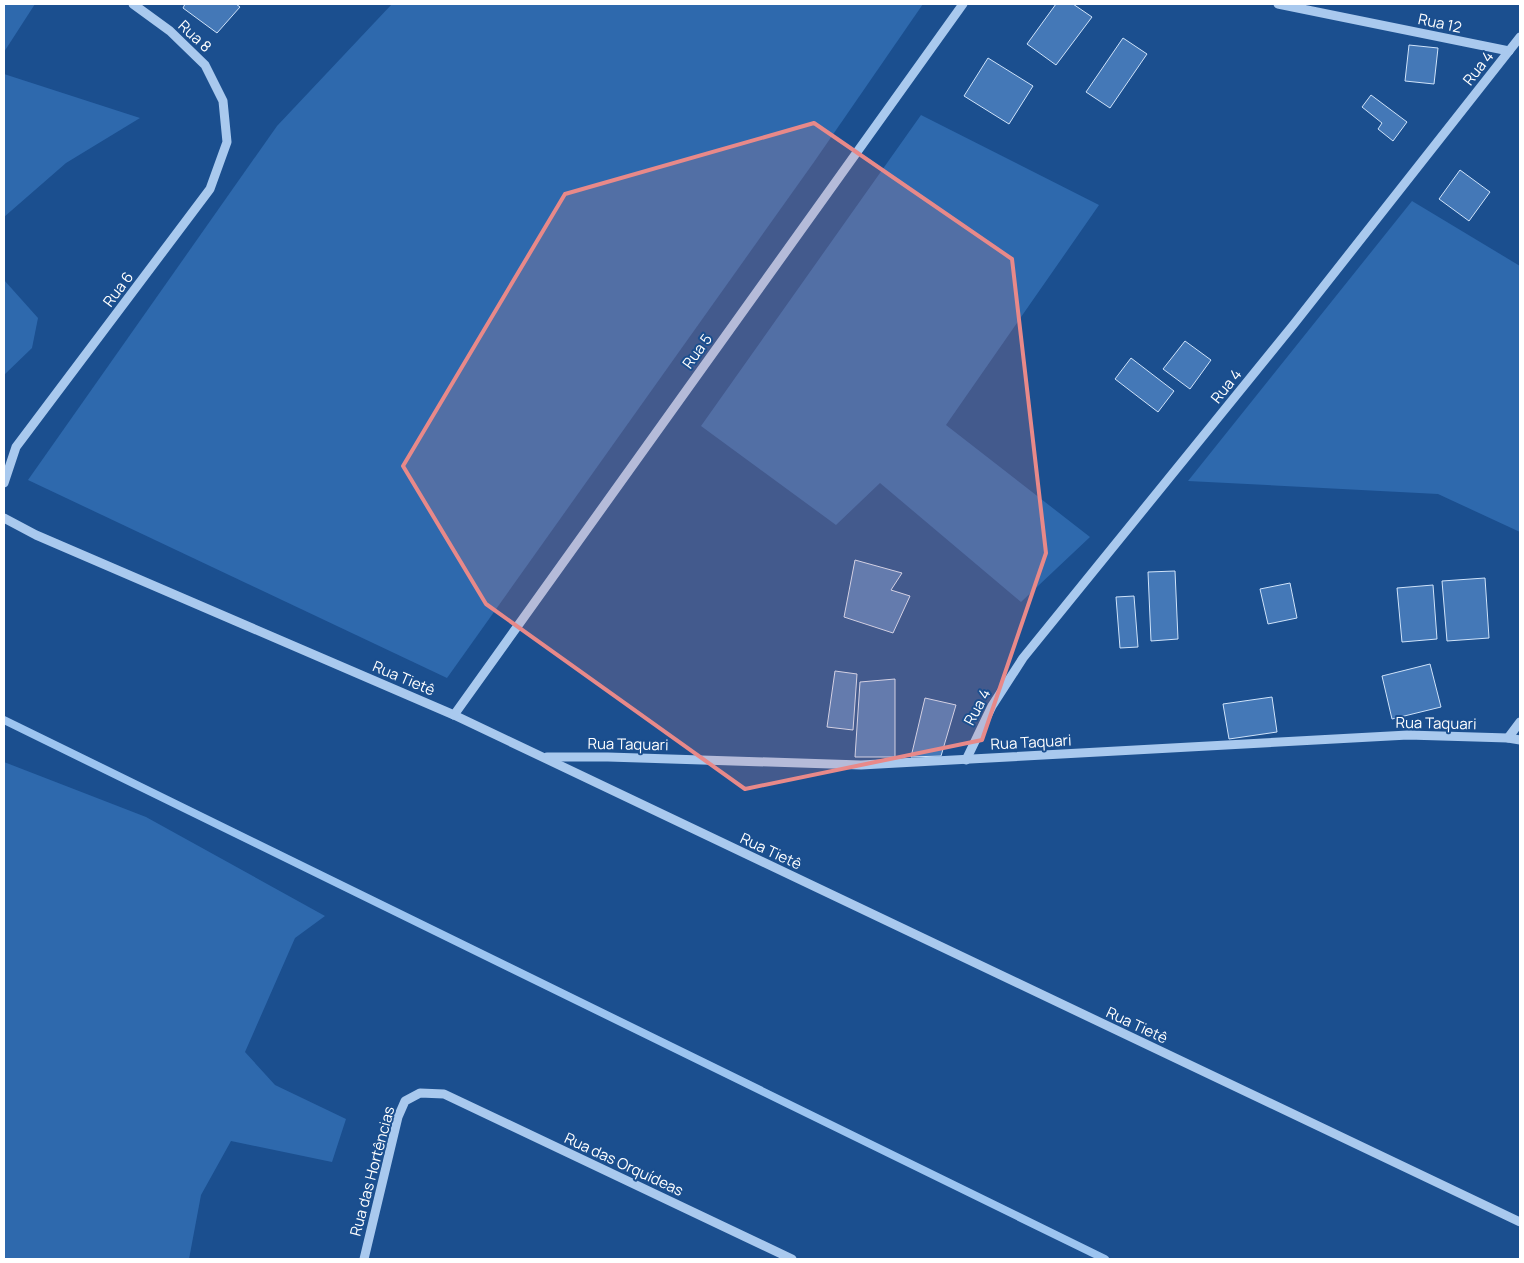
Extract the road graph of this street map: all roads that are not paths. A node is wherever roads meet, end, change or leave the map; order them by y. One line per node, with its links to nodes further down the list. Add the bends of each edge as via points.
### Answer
1 (134, 4): 6 (street, Rua 8, via 170,31 205,65)
2 (964, 4): 9 (street, Rua 5)
3 (1278, 4): 5 (street, Rua 12)
4 (1520, 36): 5 (street, Rua 4)
5 (1509, 51): 14 (street, Rua 4, via 1294,324 1023,658 992,706)
6 (223, 101): 7 (street, Rua 6, via 226,142 210,189 16,446)
7 (4, 483)
8 (4, 518): 9 (street, Rua Tietê, via 36,535)
9 (454, 715): 13 (street, Rua Tietê)
10 (1520, 722): 11 (street)
11 (1508, 738): 12 (street, Rua Taquari); 14 (street, Rua Taquari, via 1408,735)
12 (1520, 740)
13 (543, 757): 14 (street, Rua Taquari, via 861,765); 16 (street, Rua Tietê)
14 (966, 760)
15 (444, 1094): 17 (street, Rua das Hortências, via 420,1093 405,1101 401,1109); 18 (street, Rua das Orquídeas)
16 (1520, 1222)
17 (364, 1259)
18 (792, 1259)

